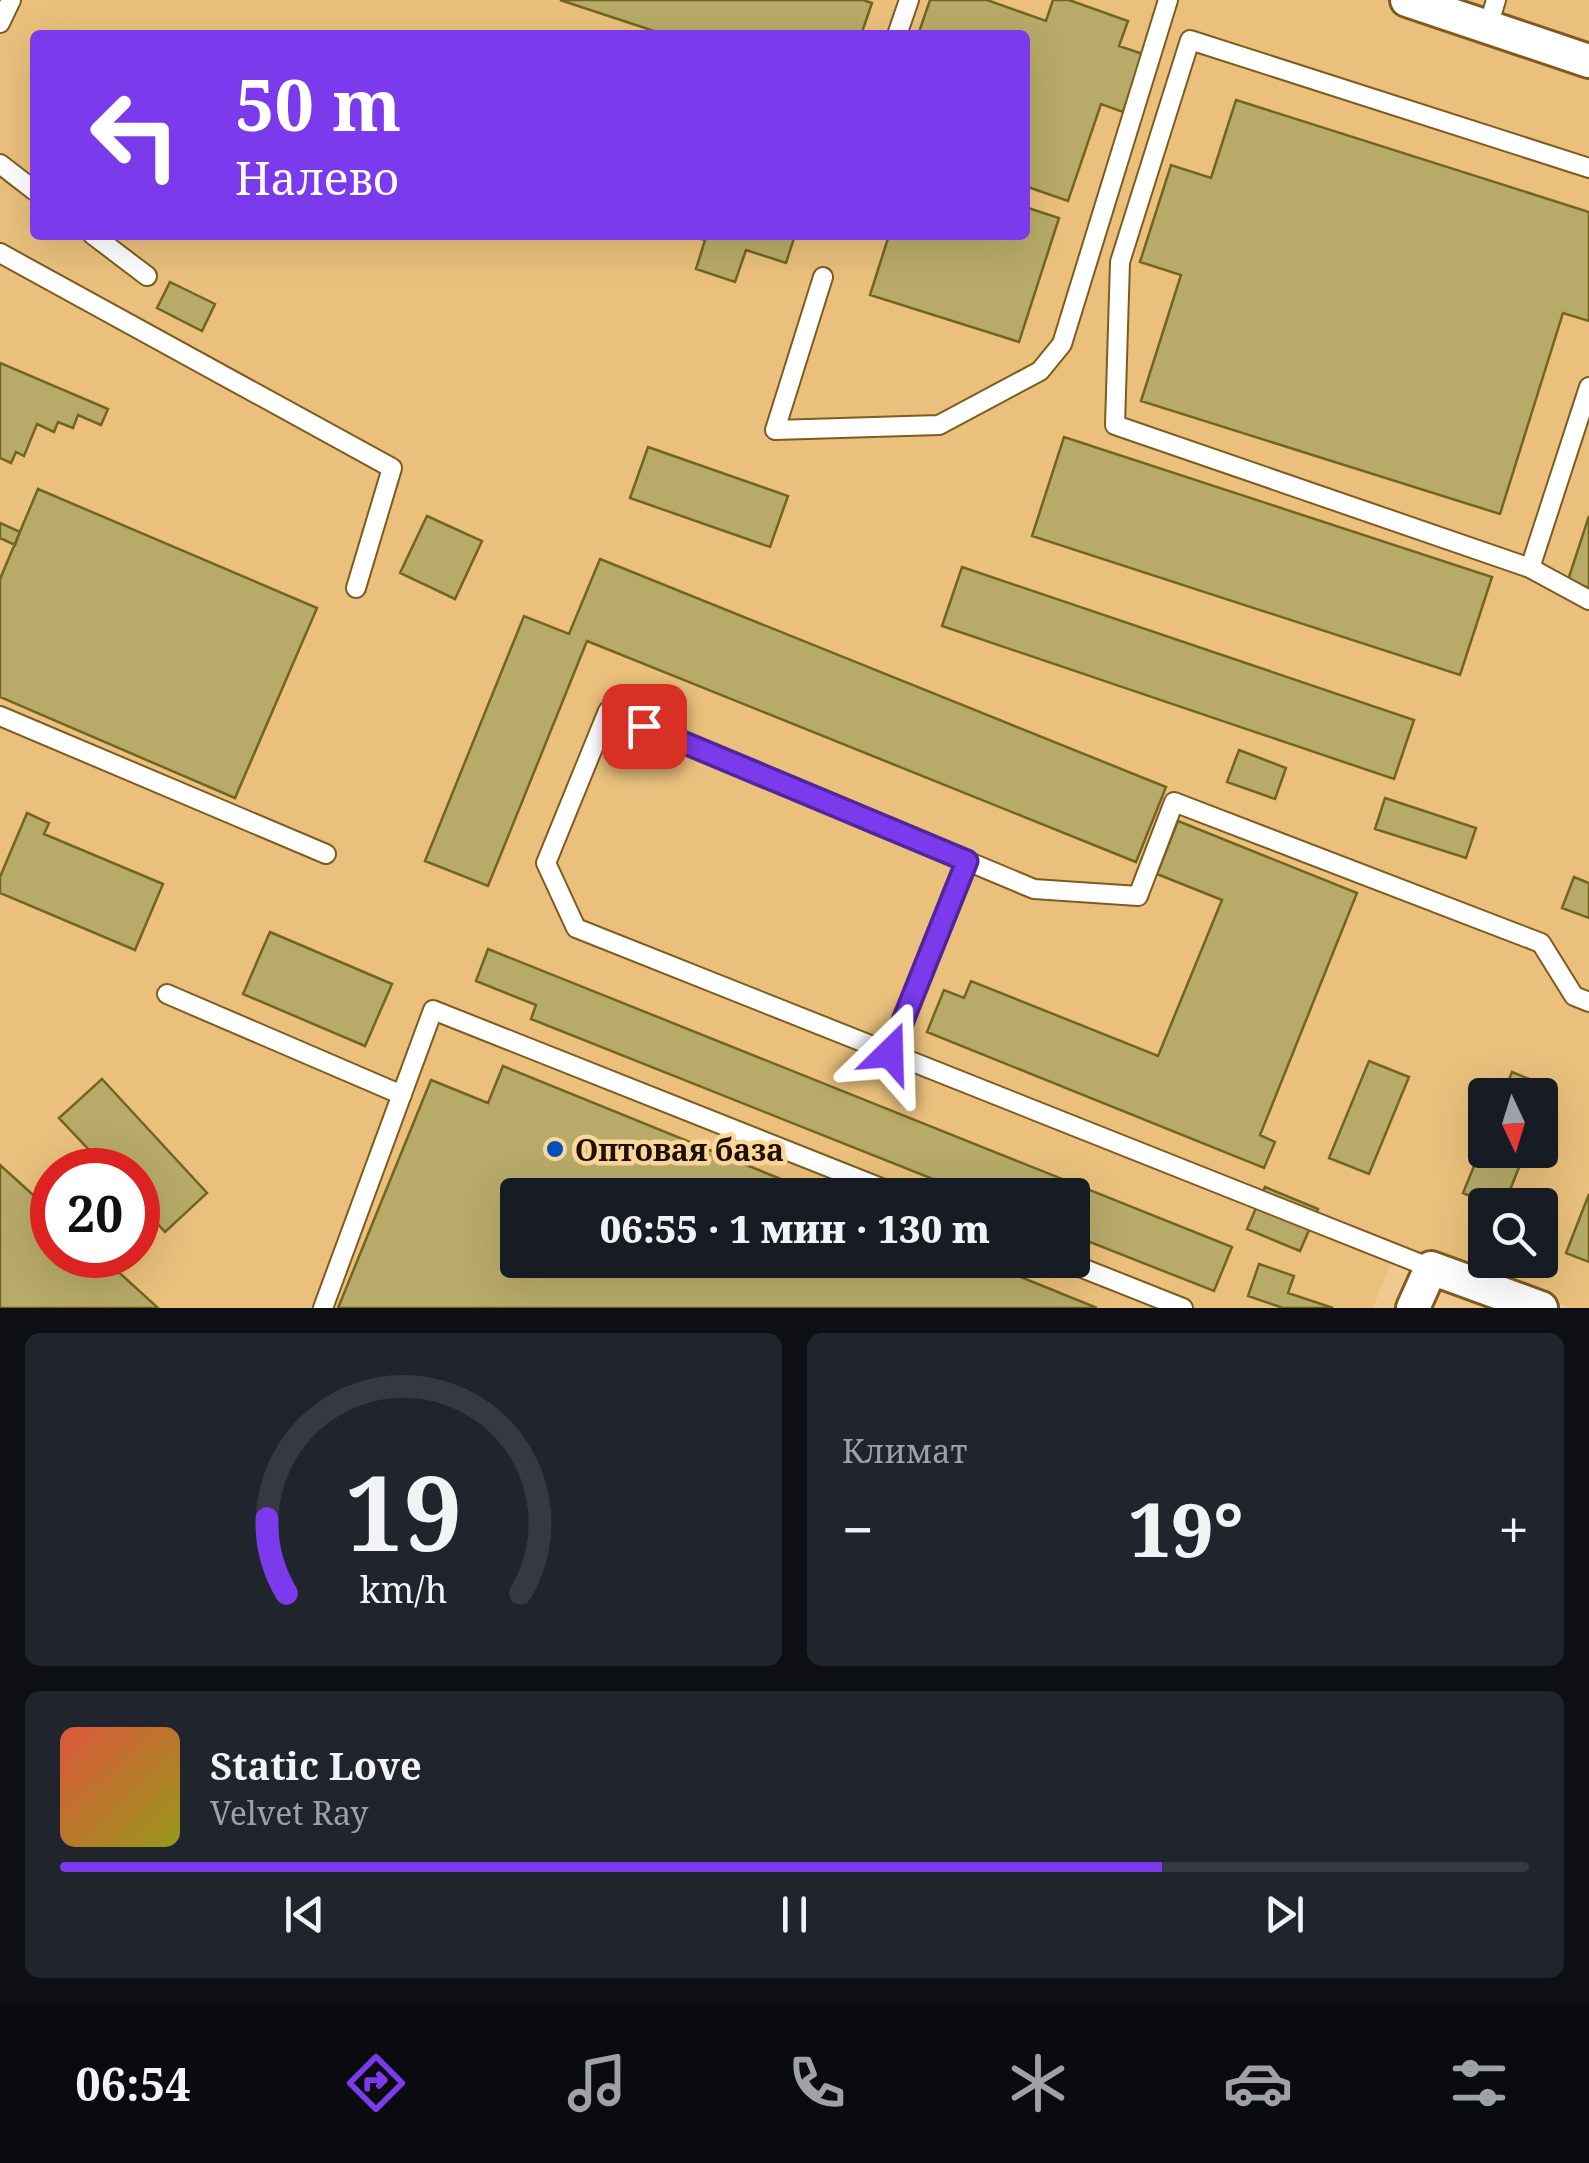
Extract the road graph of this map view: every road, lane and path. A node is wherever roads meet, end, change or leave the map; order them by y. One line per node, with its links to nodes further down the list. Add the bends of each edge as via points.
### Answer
1 (10, 0): 6 (lane)
2 (909, 0): 7 (lane)
3 (1168, 0): 15 (lane, via 1062,344 1040,371 939,425 775,430)
4 (1407, 0): 5 (street)
5 (1492, 13): 8 (street)
6 (0, 23)
7 (899, 30)
8 (1589, 61)
9 (0, 164): 11 (lane)
10 (1589, 168): 17 (lane, via 1190,40 1120,262 1114,425)
11 (30, 187)
12 (100, 240): 14 (lane)
13 (0, 253): 18 (lane, via 392,468)
14 (147, 276)
15 (824, 278)
16 (1589, 387): 17 (lane)
17 (1530, 568): 19 (lane)
18 (356, 588)
19 (1589, 600)
20 (0, 716): 21 (lane)
21 (326, 854)
22 (967, 861): 24 (lane, via 1034,888 1138,896 1174,802 1541,943 1574,996); 25 (lane); 25 (lane, via 608,711 552,846 546,863 576,928)
23 (167, 994): 26 (lane)
24 (1589, 1002)
25 (890, 1053): 28 (lane)
26 (402, 1095): 27 (lane, via 434,1010); 30 (lane)
27 (856, 1178)
28 (1431, 1268): 32 (street); 33 (street)
29 (1090, 1271): 31 (lane)
30 (322, 1308)
31 (1183, 1308)
32 (1413, 1308)
33 (1541, 1308)

